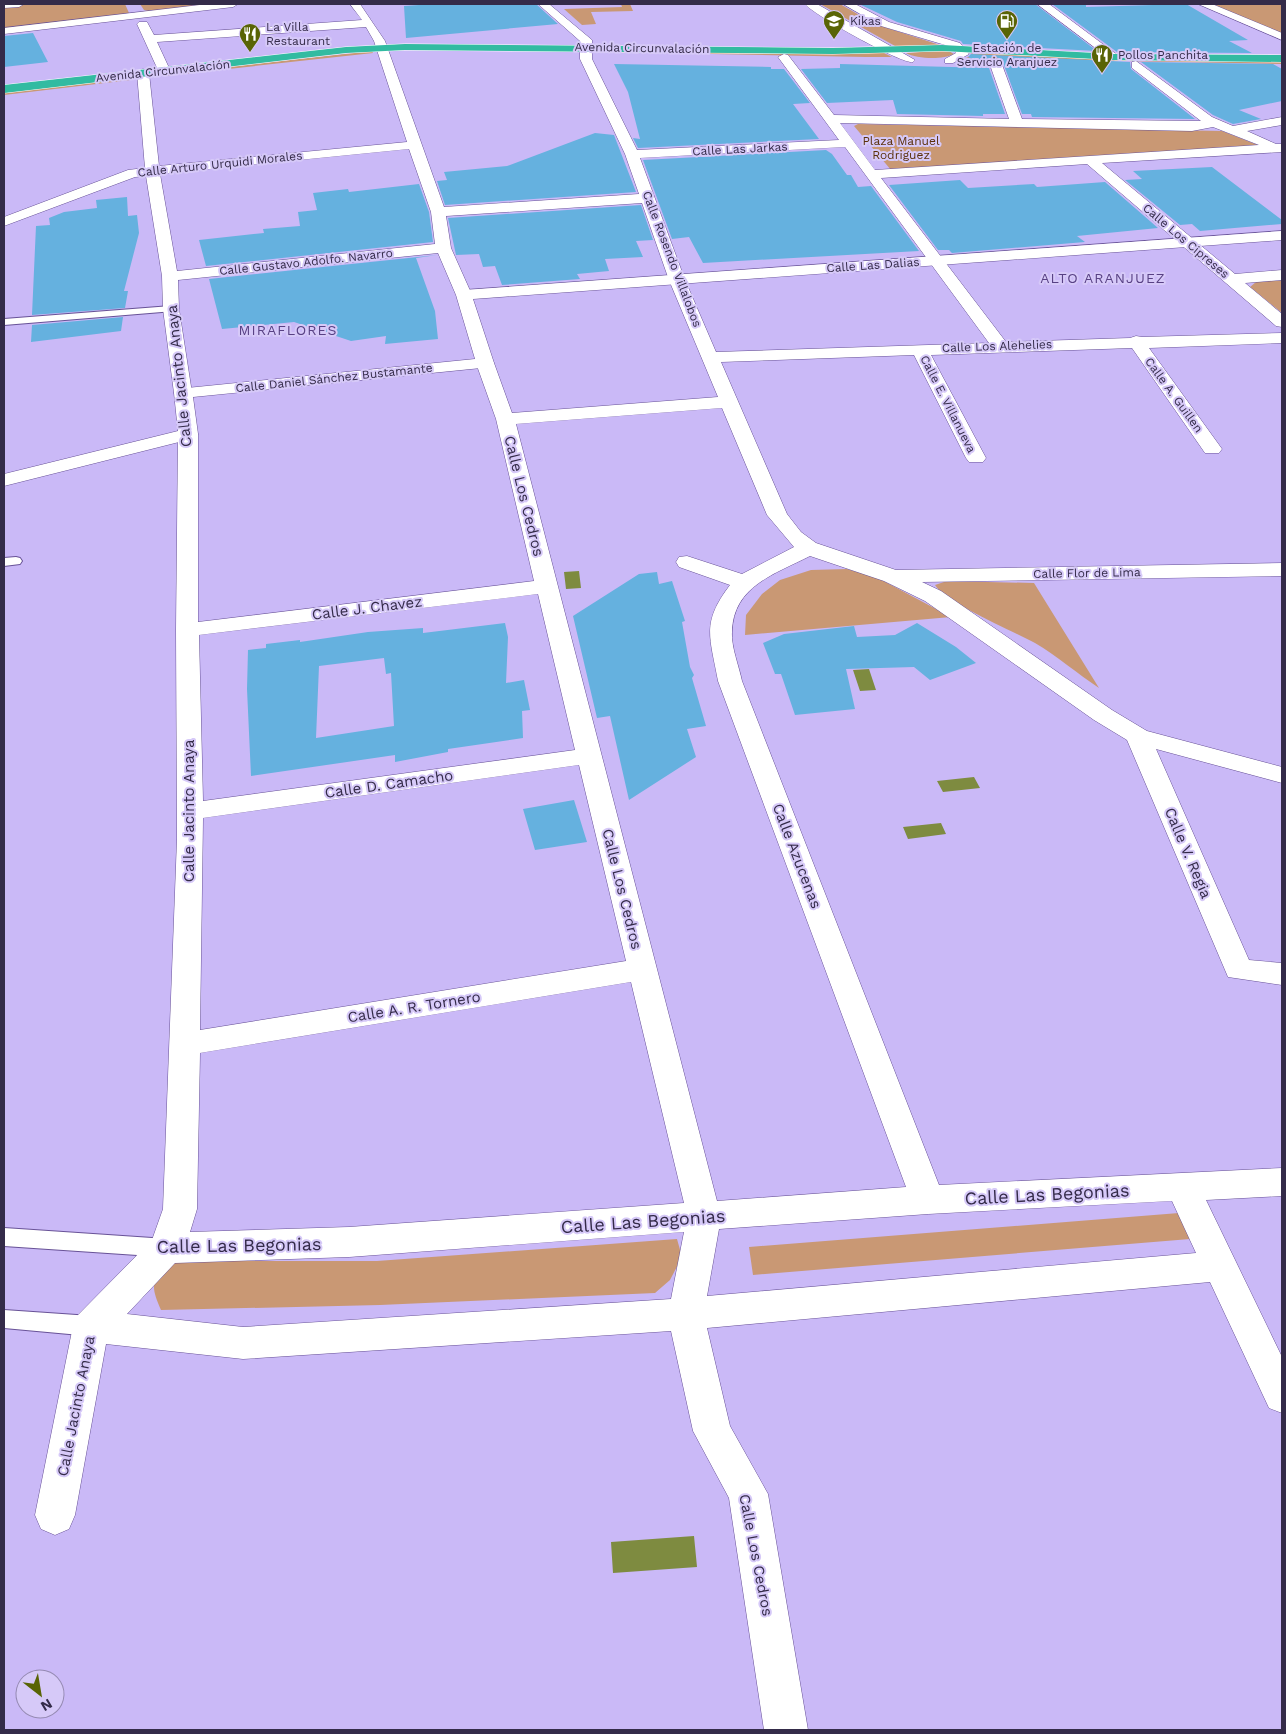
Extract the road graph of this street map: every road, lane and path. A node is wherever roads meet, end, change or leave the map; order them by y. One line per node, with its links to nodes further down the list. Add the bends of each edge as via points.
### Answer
1 (19, 4): 10 (street)
2 (133, 4): 11 (street)
3 (233, 4): 11 (street)
4 (355, 4): 12 (street, Calle Los Cedros)
5 (543, 4): 18 (street, Calle Rosendo Villalobos, via 586,40)
6 (810, 4): 17 (street)
7 (848, 4): 16 (street, via 884,24)
8 (1042, 4): 21 (street)
9 (1203, 4): 14 (street)
10 (4, 5)
11 (139, 15): 13 (street); 15 (street)
12 (369, 23): 15 (street); 19 (street, Calle Los Cedros)
13 (4, 31)
14 (1282, 37)
15 (150, 39): 28 (street)
16 (961, 48): 17 (highway, Avenida Circunvalación); 21 (highway, Avenida Circunvalación); 24 (street, via 962,56)
17 (888, 49): 18 (highway, Avenida Circunvalación); 22 (street)
18 (586, 50): 19 (highway, Avenida Circunvalación); 20 (highway, Avenida Circunvalación); 40 (street, Calle Rosendo Villalobos)
19 (383, 52): 28 (highway, Avenida Circunvalación); 29 (highway, Avenida Circunvalación); 38 (street, Calle Los Cedros)
20 (784, 57): 22 (highway, Avenida Circunvalación); 32 (street)
21 (1114, 57): 23 (highway, Avenida Circunvalación)
22 (909, 60): 24 (highway, Avenida Circunvalación)
23 (1282, 60)
24 (949, 61): 25 (highway, Avenida Circunvalación)
25 (994, 62): 26 (highway, Avenida Circunvalación); 34 (street)
26 (1136, 65): 27 (highway, Avenida Circunvalación); 35 (street)
27 (1282, 67)
28 (164, 70): 29 (highway, Avenida Circunvalación)
29 (143, 77): 30 (highway, Avenida Circunvalación); 31 (highway, Avenida Circunvalación); 42 (street, Calle Jacinto Anaya)
30 (4, 89)
31 (4, 97)
32 (831, 119): 34 (street); 37 (street)
33 (1282, 122): 36 (street)
34 (1016, 124): 35 (street)
35 (1214, 124): 36 (street)
36 (1232, 130): 39 (street)
37 (848, 143): 40 (street, Calle Las Jarkas); 43 (street)
38 (414, 145): 42 (street, Calle Arturo Urquidi Morales); 45 (street, Calle Los Cedros)
39 (1281, 149): 41 (street)
40 (632, 154): 44 (street, Calle Rosendo Villalobos)
41 (1090, 160): 43 (street); 48 (street, Calle Los Cipreses)
42 (152, 170): 46 (street, Calle Arturo Urquidi Morales, via 133,173); 52 (street, Calle Jacinto Anaya)
43 (872, 174): 50 (street)
44 (648, 198): 45 (street); 54 (street, Calle Rosendo Villalobos)
45 (438, 212): 49 (street, Calle Los Cedros)
46 (4, 222)
47 (1282, 235): 48 (street, Calle Las Dalias)
48 (1188, 242): 50 (street, Calle Las Dalias); 53 (street, Calle Los Cipreses)
49 (443, 248): 52 (street, Calle Gustavo Adolfo. Navarro); 55 (street, Calle Los Cedros)
50 (936, 260): 54 (street, Calle Las Dalias); 60 (street)
51 (1282, 275): 53 (street)
52 (170, 276): 56 (street, Calle Jacinto Anaya)
53 (1231, 279): 58 (street, Calle Los Cipreses)
54 (677, 280): 55 (street, Calle Las Dalias); 63 (street, Calle Rosendo Villalobos)
55 (464, 295): 64 (street, Calle Los Cedros)
56 (171, 309): 57 (lane); 65 (street, Calle Jacinto Anaya)
57 (4, 322)
58 (1282, 323): 60 (street)
59 (1282, 338): 61 (street, Calle Los Alehelies)
60 (996, 340): 61 (street, Calle Los Alehelies); 62 (street, Calle Los Alehelies)
61 (1136, 341): 69 (street, Calle A. Guillen)
62 (920, 350): 63 (street, Calle Los Alehelies); 70 (street, Calle E. Villanueva)
63 (711, 357): 66 (street, Calle Rosendo Villalobos)
64 (485, 363): 65 (street, Calle Daniel Sánchez Bustamante); 67 (street, Calle Los Cedros)
65 (183, 393): 68 (street, Calle Jacinto Anaya)
66 (729, 402): 67 (street); 72 (street, Calle Rosendo Villalobos, via 778,515)
67 (505, 419): 77 (street, Calle Los Cedros)
68 (188, 434): 71 (street); 78 (street, Calle Jacinto Anaya)
69 (1212, 449)
70 (976, 458)
71 (4, 480)
72 (808, 548): 75 (street); 76 (street, Calle Azucenas)
73 (688, 562): 76 (street)
74 (1282, 569): 75 (street, Calle Flor de Lima)
75 (892, 576): 79 (street, via 933,596)
76 (743, 582): 88 (street, Calle Azucenas, via 726,605 720,632 730,681)
77 (547, 586): 78 (street, Calle J. Chavez); 80 (street, Calle Los Cedros)
78 (187, 630): 82 (street, Calle Jacinto Anaya)
79 (1138, 736): 81 (street); 84 (street, Calle V. Regia, via 1238,970)
80 (589, 756): 82 (street, Calle D. Camacho); 83 (street, Calle Los Cedros)
81 (1282, 775)
82 (190, 811): 85 (street, Calle Jacinto Anaya)
83 (643, 969): 85 (street, Calle A. R. Tornero); 89 (street, Calle Los Cedros)
84 (1282, 974)
85 (184, 1044): 91 (street, Calle Jacinto Anaya, via 180,1209)
86 (1282, 1182): 87 (street, Calle Las Begonias)
87 (1183, 1188): 88 (street, Calle Las Begonias); 92 (street)
88 (928, 1200): 89 (street, Calle Las Begonias)
89 (704, 1216): 91 (street, Calle Las Begonias, via 349,1242); 93 (street, Calle Los Cedros)
90 (4, 1237): 91 (lane, Calle Las Begonias)
91 (167, 1248): 95 (street, Calle Jacinto Anaya)
92 (1221, 1266): 93 (street); 96 (street)
93 (686, 1314): 95 (street, via 243,1343); 98 (street, Calle Los Cedros, via 712,1431 748,1494)
94 (4, 1319): 95 (lane)
95 (91, 1326): 97 (street, Calle Jacinto Anaya)
96 (1282, 1396)
97 (55, 1516)
98 (786, 1730)

